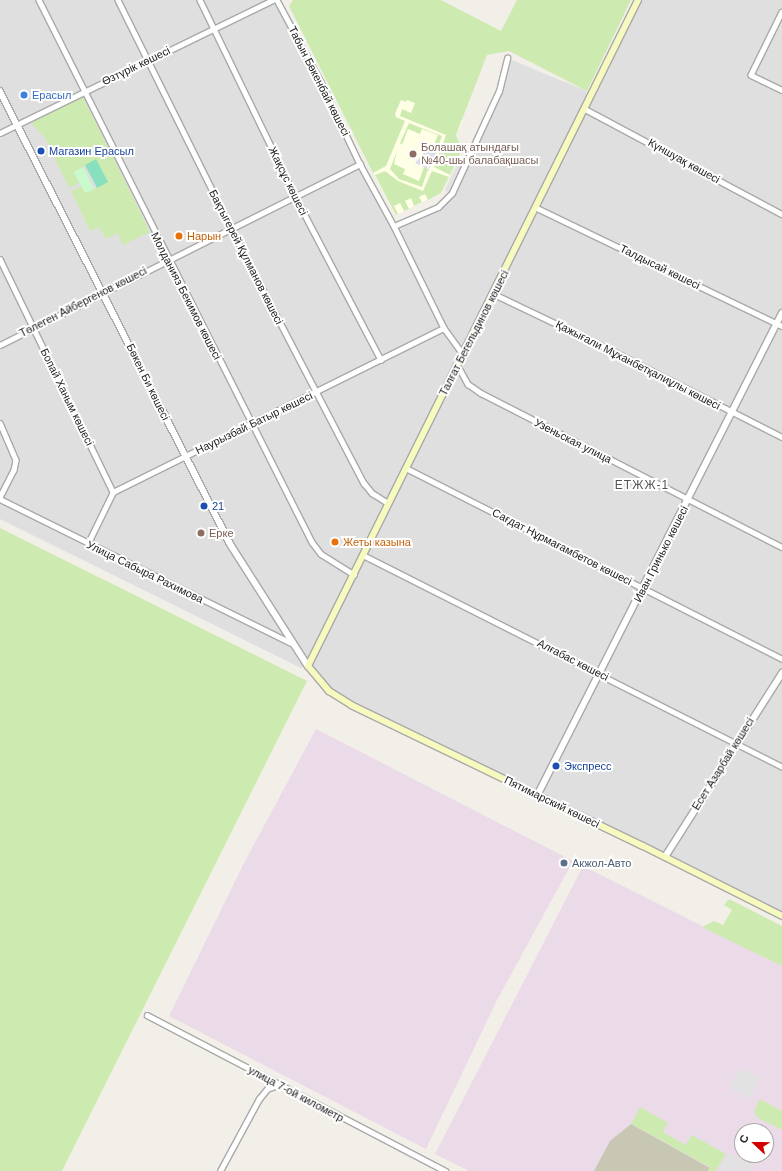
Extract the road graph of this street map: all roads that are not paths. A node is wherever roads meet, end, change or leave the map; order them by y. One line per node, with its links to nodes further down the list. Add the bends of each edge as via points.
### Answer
1 (38, 0): 13 (street, Молданияз Бекимов көшесі)
2 (118, 0): 10 (street, Бақтыгерей Құлманов көшесі)
3 (200, 0): 8 (street, Жақсұс көшесі)
4 (273, 0): 8 (street, Өзтүрік көшесі)
5 (277, 0): 17 (street, Табын Бөкенбай көшесі, via 321,82)
6 (638, 0): 14 (main road, Талғат Бегельдинов көшесі)
7 (782, 12): 11 (street, via 751,75)
8 (214, 28): 10 (street, Өзтүрік көшесі); 18 (street, Жақсұс көшесі)
9 (507, 58): 21 (street, via 499,91 452,193 438,207)
10 (148, 60): 13 (street, Өзтүрік көшесі); 22 (street, Бақтыгерей Құлманов көшесі)
11 (782, 90)
12 (0, 91): 15 (street, Бөкен Би көшесі)
13 (84, 91): 15 (street, Өзтүрік көшесі); 24 (street, Молданияз Бекимов көшесі)
14 (585, 109): 19 (main road, Талғат Бегельдинов көшесі); 20 (street, Күншуақ көшесі)
15 (17, 124): 16 (street, Өзтүрік көшесі); 25 (street, Бөкен Би көшесі)
16 (0, 133)
17 (360, 164): 18 (street, Төлеген Айбергенов көшесі); 21 (street)
18 (295, 196): 22 (street, Төлеген Айбергенов көшесі); 33 (street, Жақсұс көшесі)
19 (537, 208): 26 (main road, Талғат Бегельдинов көшесі); 28 (street, Талдысай көшесі)
20 (782, 214)
21 (394, 226): 30 (street)
22 (231, 228): 24 (street, Төлеген Айбергенов көшесі); 35 (street, Бақтыгерей Құлманов көшесі)
23 (0, 259): 29 (street, Бопай Ханым көшесі)
24 (168, 259): 25 (street, Төлеген Айбергенов көшесі); 38 (street, Молданияз Бекимов көшесі)
25 (103, 292): 29 (street, Төлеген Айбергенов көшесі); 40 (street, Бөкен Би көшесі)
26 (494, 294): 32 (main road, Талғат Бегельдинов көшесі); 36 (street, Қажығали Мұханбетқалиұлы көшесі, via 602,345)
27 (782, 313): 28 (street, Иван Гринько көшесі)
28 (779, 325): 36 (street, Иван Гринько көшесі)
29 (33, 328): 31 (street, Төлеген Айбергенов көшесі); 42 (street, Бопай Ханым көшесі)
30 (444, 328): 32 (street); 33 (street, Наурызбай Батыр көшесі)
31 (0, 345)
32 (463, 354): 34 (main road, Талғат Бегельдинов көшесі)
33 (381, 360): 35 (street, Наурызбай Батыр көшесі)
34 (458, 366): 41 (main road, Талғат Бегельдинов көшесі); 44 (street, Узеньская улица, via 468,384 481,393)
35 (315, 393): 38 (street, Наурызбай Батыр көшесі); 45 (street, Бақтыгерей Құлманов көшесі, via 365,486)
36 (733, 412): 39 (street, Қажығали Мұханбетқалиұлы көшесі); 44 (street, Иван Гринько көшесі)
37 (0, 423): 43 (street, via 16,460)
38 (251, 424): 40 (street, Наурызбай Батыр көшесі); 49 (street, Молданияз Бекимов көшесі, via 317,551)
39 (782, 437)
40 (185, 457): 42 (street, Наурызбай Батыр көшесі); 51 (street, Бөкен Би көшесі, via 244,568)
41 (406, 468): 45 (main road, Талғат Бегельдинов көшесі); 50 (street, Сағдат Нұрмағамбетов көшесі)
42 (113, 492): 46 (street)
43 (0, 499): 46 (street, Улица Сабыра Рахимова)
44 (689, 500): 47 (street, Узеньская улица); 50 (street, Иван Гринько көшесі)
45 (388, 503): 48 (main road, Талғат Бегельдинов көшесі)
46 (88, 543): 51 (street, Улица Сабыра Рахимова)
47 (782, 547)
48 (363, 555): 49 (main road, Талғат Бегельдинов көшесі); 55 (street, Алғабас көшесі)
49 (354, 575): 53 (main road, Талғат Бегельдинов көшесі)
50 (644, 588): 52 (street, Сағдат Нұрмағамбетов көшесі); 55 (street, Иван Гринько көшесі)
51 (291, 642): 53 (street, Бөкен Би көшесі)
52 (782, 658)
53 (308, 666): 58 (main road, Пятимарский көшесі, via 323,686 351,705)
54 (782, 673): 56 (street, Есет Азарбай көшесі)
55 (600, 674): 56 (street, Алғабас көшесі); 58 (street, Иван Гринько көшесі)
56 (735, 744): 57 (street, Алғабас көшесі); 59 (street, Есет Азарбай көшесі)
57 (782, 767)
58 (538, 794): 59 (main road, Пятимарский көшесі)
59 (665, 857): 60 (main road, Пятимарский көшесі)
60 (782, 916)
61 (147, 1015): 62 (street, улица 7-ой километр)
62 (278, 1085): 63 (street, via 267,1089 259,1099); 64 (street, улица 7-ой километр)
63 (220, 1171)
64 (446, 1171)

